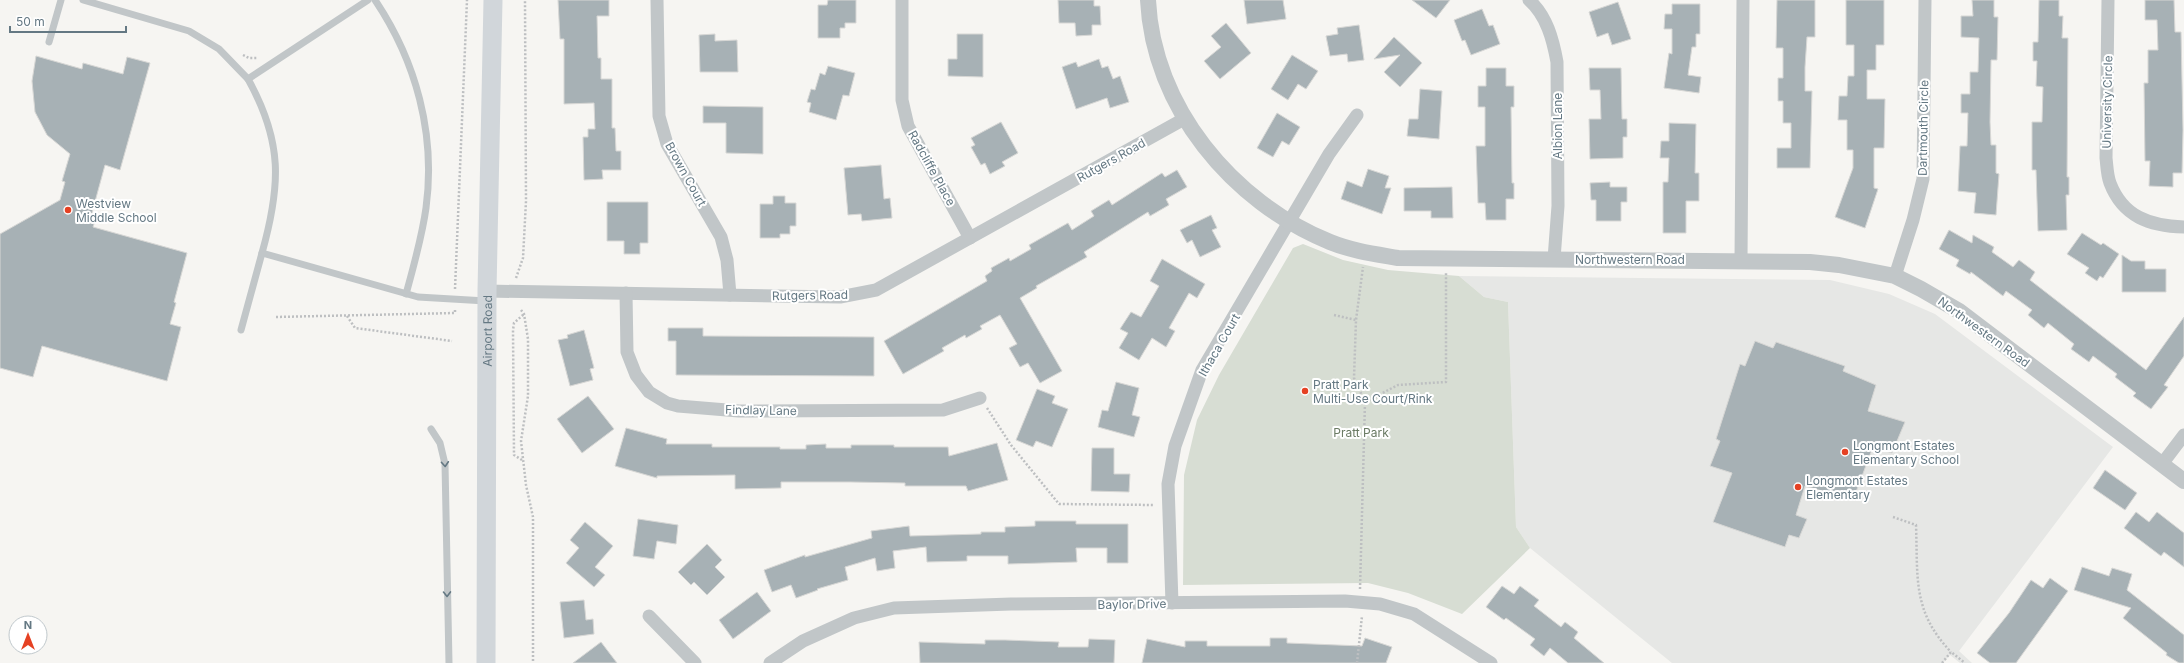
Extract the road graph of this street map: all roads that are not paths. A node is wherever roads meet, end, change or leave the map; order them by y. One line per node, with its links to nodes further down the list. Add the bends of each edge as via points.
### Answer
1 (62, 0): 13 (lane)
2 (83, 0): 14 (lane, via 189,31 219,49)
3 (368, 0): 14 (lane)
4 (375, 0): 25 (lane, via 389,22 409,64 419,97 427,145 426,208)
5 (493, 0): 27 (main road, Airport Road)
6 (658, 0): 26 (street, Brown Court, via 660,116 667,144 721,237 727,260)
7 (902, 0): 19 (street, Radcliffe Place, via 902,100 908,126)
8 (1148, 0): 16 (street, Northwestern Road, via 1153,42 1166,82)
9 (1529, 0): 21 (street, Albion Lane, via 1545,21 1553,41 1557,62 1558,206)
10 (1743, 0): 22 (street)
11 (1925, 0): 23 (street, Dartmouth Circle, via 1923,179 1913,220)
12 (2108, 0): 18 (street, University Circle, via 2106,158 2110,182 2120,202 2139,218 2162,226)
13 (49, 42)
14 (248, 79): 20 (lane, via 268,125 276,166 274,203)
15 (1357, 115): 17 (street, Ithaca Court, via 1329,154)
16 (1184, 119): 17 (street, Northwestern Road, via 1230,176 1262,204); 19 (street, Rutgers Road)
17 (1289, 221): 21 (street, Northwestern Road, via 1330,242 1398,258); 34 (street, Ithaca Court, via 1202,370 1175,446 1168,484)
18 (2184, 227)
19 (970, 238): 26 (street, Rutgers Road, via 876,290 840,297)
20 (262, 253): 25 (lane); 28 (lane)
21 (1554, 259): 22 (street, Northwestern Road)
22 (1741, 260): 23 (street, Northwestern Road, via 1839,265)
23 (1894, 276): 32 (street, Northwestern Road, via 1959,311)
24 (626, 293): 26 (street, Rutgers Road); 27 (street, Rutgers Road); 29 (street, Findlay Lane, via 627,352 636,374 649,392 667,403 739,411 943,410)
25 (406, 294): 27 (lane, via 455,300)
26 (730, 295)
27 (486, 296): 37 (main road, Airport Road)
28 (241, 330)
29 (980, 398)
30 (431, 429): 36 (lane, one-way to 36, via 440,443 445,464)
31 (2184, 435): 32 (street)
32 (2162, 464): 33 (street, Northwestern Road)
33 (2184, 481)
34 (1172, 603): 39 (street, Baylor Drive, via 894,608 854,618 803,641); 40 (street, Baylor Drive, via 1345,601 1380,604 1414,614)
35 (649, 616): 38 (street)
36 (449, 663)
37 (486, 663)
38 (695, 663)
39 (770, 663)
40 (1491, 663)

